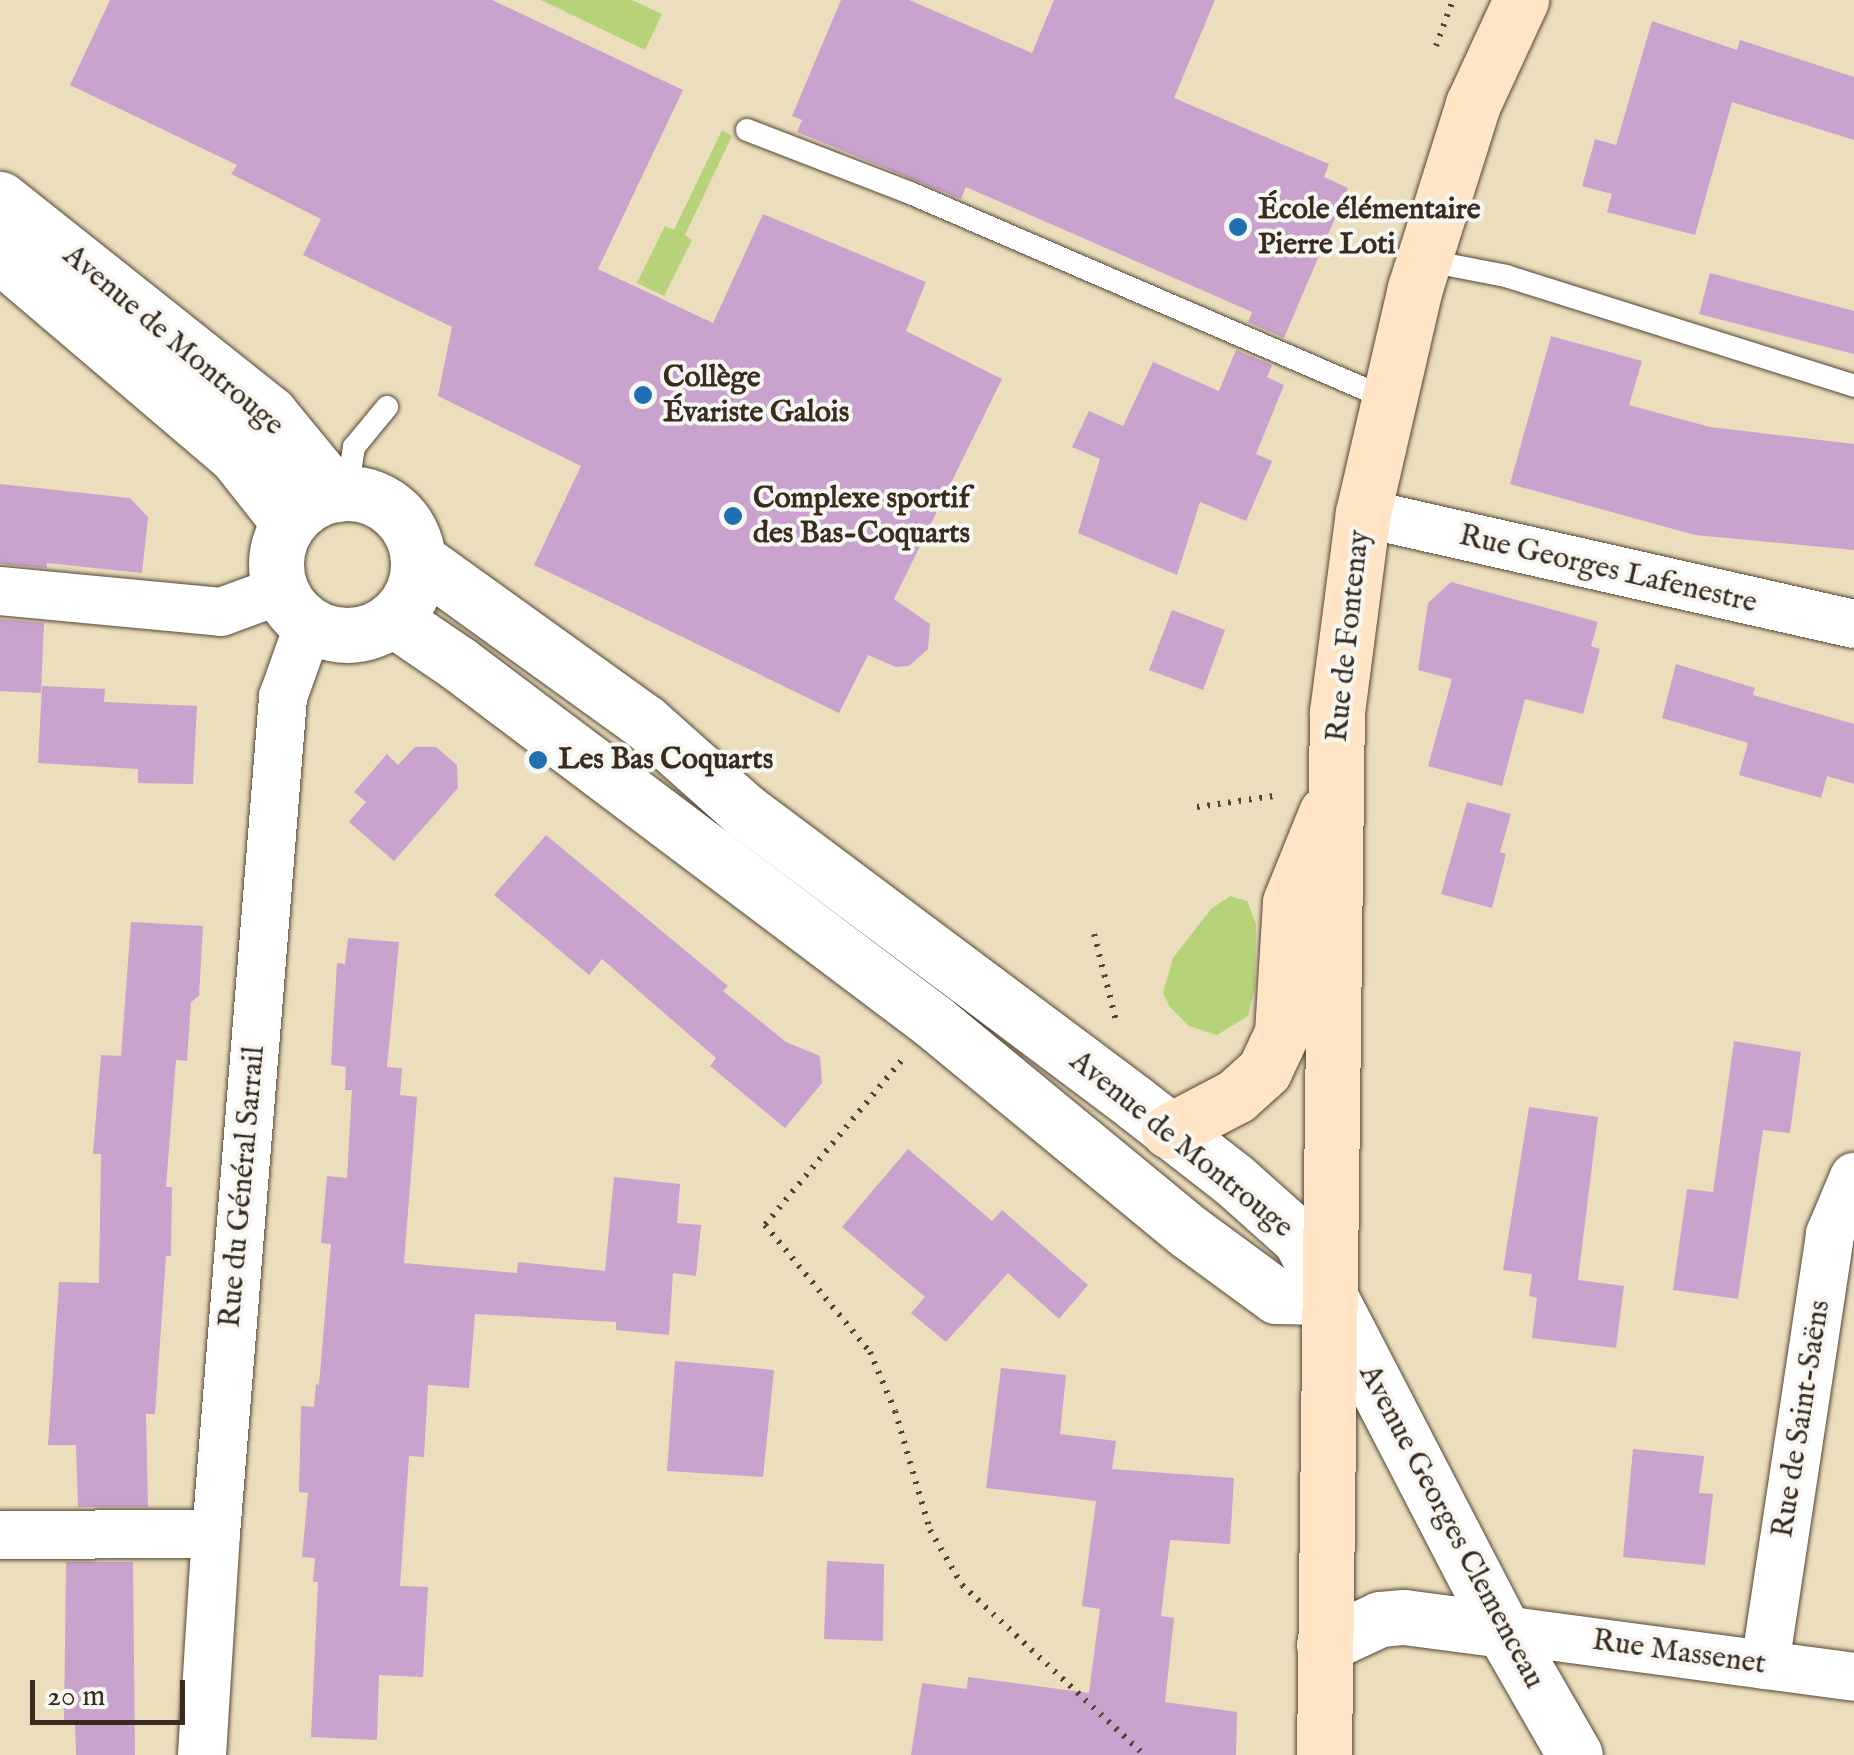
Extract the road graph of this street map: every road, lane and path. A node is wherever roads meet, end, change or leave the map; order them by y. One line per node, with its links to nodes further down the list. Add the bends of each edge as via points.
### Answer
1 (1521, 0): 5 (main road, Rue de Fontenay, via 1473,104)
2 (748, 130): 7 (lane)
3 (0, 199): 9 (street, Avenue de Montrouge, via 270,414)
4 (0, 255): 11 (street, Avenue de Montrouge, via 236,456)
5 (1423, 260): 6 (lane, via 1506,276); 7 (main road, Rue de Fontenay)
6 (1854, 386)
7 (1388, 399): 10 (main road, Rue de Fontenay)
8 (388, 407): 9 (lane, via 354,446)
9 (341, 493): 11 (street, via 301,509); 12 (street, via 368,495 403,520)
10 (1363, 513): 16 (street, Rue Georges Lafenestre); 17 (main road, Rue de Fontenay, via 1337,712)
11 (288, 524): 14 (street, via 278,544)
12 (418, 560): 15 (street, via 416,581); 23 (street, Avenue de Montrouge, via 645,722 745,811)
13 (0, 591): 14 (street, via 221,612)
14 (295, 607): 15 (street, via 329,633 352,635); 26 (street, Rue du Général Sarrail)
15 (393, 618): 21 (street, Avenue de Montrouge)
16 (1854, 624)
17 (1334, 792): 23 (main road, via 1290,902 1282,1033 1264,1071 1236,1096); 25 (main road, Rue de Fontenay)
18 (1276, 796): 19 (path)
19 (1196, 808)
20 (1094, 934): 22 (path)
21 (933, 1021): 25 (street, Avenue de Montrouge, via 1276,1296); 33 (path, via 765,1226 870,1352 930,1530 962,1585)
22 (1118, 1026)
23 (1170, 1130): 25 (street, Avenue de Montrouge, via 1300,1240)
24 (1854, 1178): 30 (street, Rue de Saint-Saëns, via 1830,1234)
25 (1328, 1297): 28 (street, Avenue Georges Clemenceau); 29 (main road, Rue de Fontenay)
26 (216, 1534): 27 (street); 32 (street, Rue du Général Sarrail)
27 (0, 1536)
28 (1503, 1630): 29 (street, via 1380,1619); 30 (street, Rue Massenet); 35 (street, Avenue Georges Clemenceau)
29 (1324, 1646): 34 (main road, Rue de Fontenay)
30 (1765, 1665): 31 (street, Rue Massenet)
31 (1854, 1677)
32 (202, 1755)
33 (1144, 1755)
34 (1324, 1755)
35 (1575, 1755)

